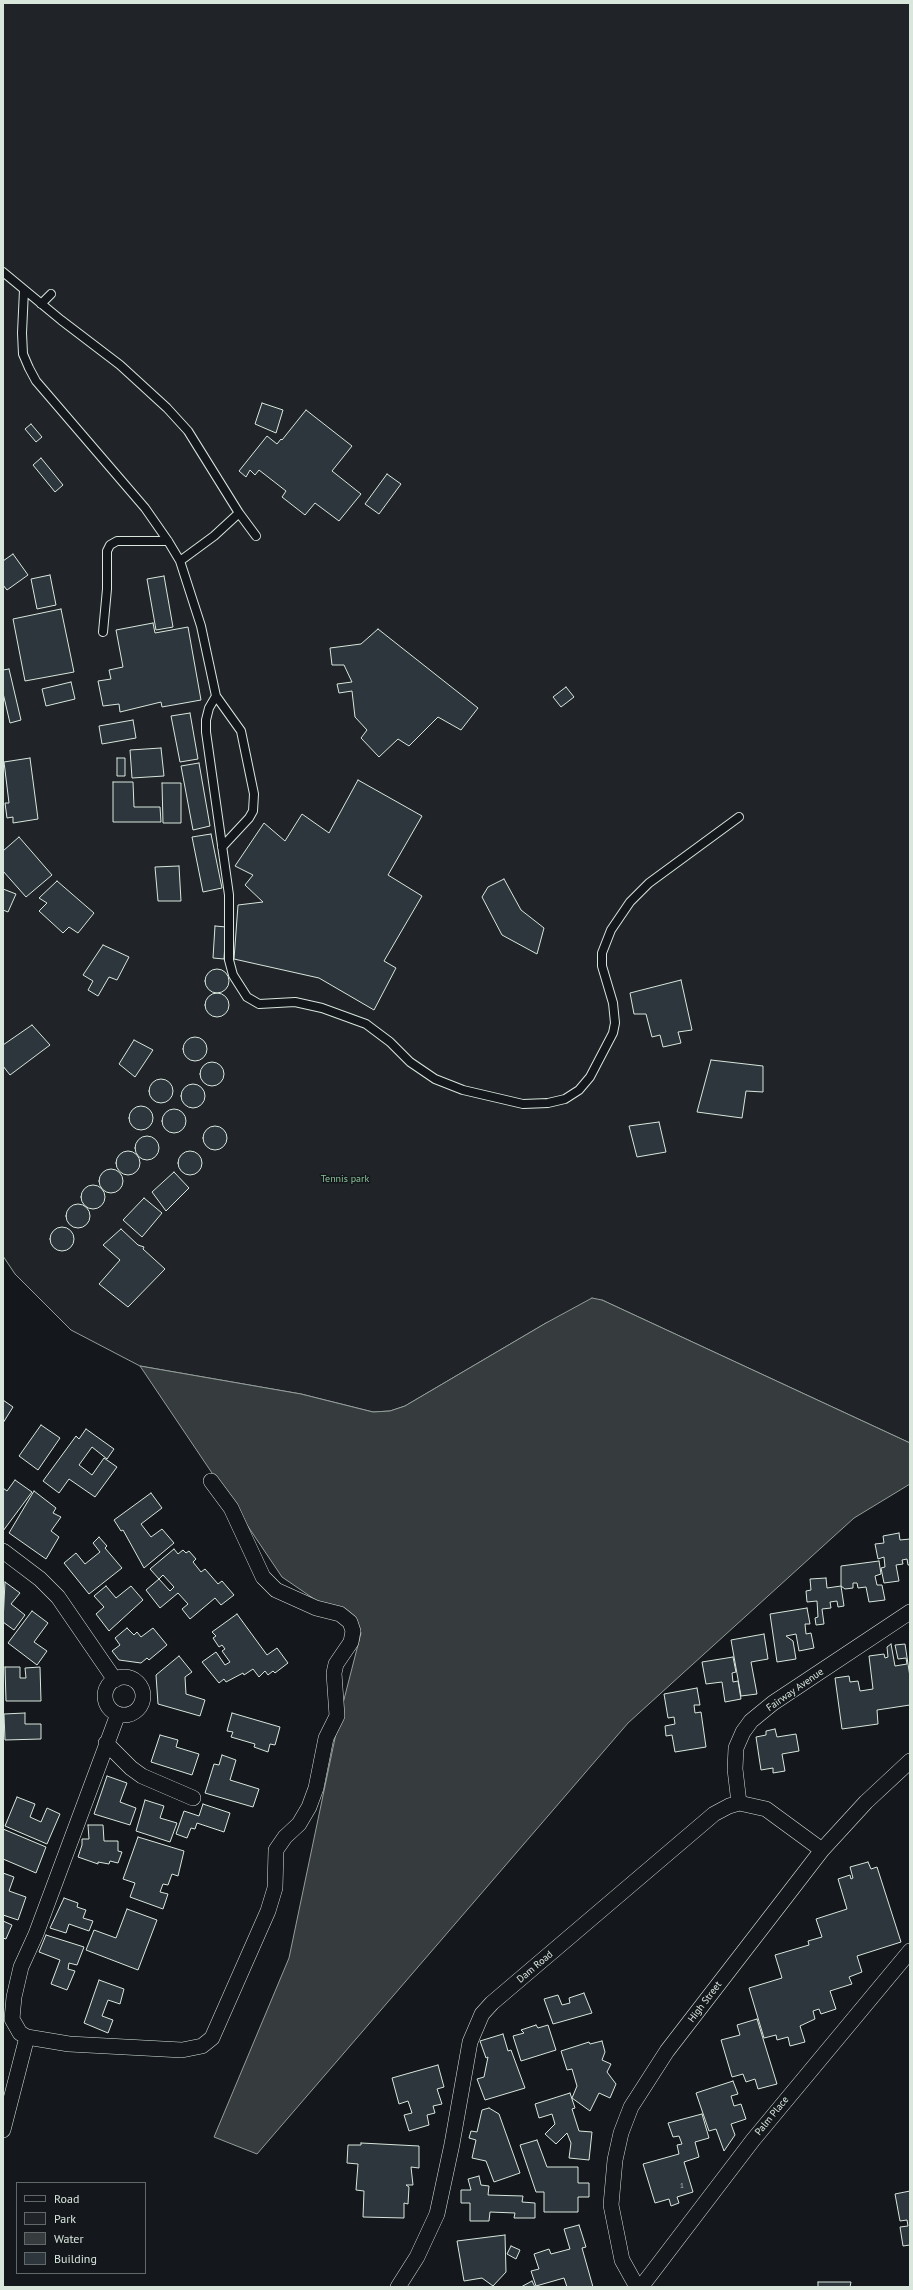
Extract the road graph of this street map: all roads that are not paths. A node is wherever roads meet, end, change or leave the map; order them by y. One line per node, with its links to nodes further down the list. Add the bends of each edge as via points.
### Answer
1 (3, 272): 2 (lane)
2 (24, 290): 4 (lane); 7 (lane, via 23,354 28,368 36,381 145,508)
3 (51, 294): 4 (lane)
4 (41, 304): 5 (lane, via 102,350 167,408 188,431)
5 (239, 513): 6 (lane); 8 (lane, via 214,536)
6 (256, 536)
7 (168, 541): 8 (lane); 9 (lane, via 117,541 110,545 107,551)
8 (180, 561): 10 (lane, via 203,633)
9 (103, 632)
10 (216, 696): 12 (lane, via 209,708 206,732); 12 (lane, via 241,731 254,794 254,804 249,818)
11 (739, 817): 12 (lane, via 649,883 630,902 611,930 602,953 602,966 613,1003 613,1033 601,1059 579,1090 566,1099 548,1103 523,1104 462,1090 435,1080 366,1024 322,1008 295,1002 259,1004 247,996 233,975 229,960 229,895)
12 (222, 847)
13 (211, 1481): 24 (street, via 231,1508 263,1577 276,1590 316,1608 340,1614 350,1622 353,1631 350,1642 336,1664 334,1673 338,1716 326,1738 316,1788 299,1824 276,1850 275,1888 268,1911 212,2038 202,2046 182,2050 70,2044)
14 (3, 1551): 16 (street, via 58,1597)
15 (910, 1612): 21 (street, Fairway Avenue, via 773,1703 752,1721 743,1732 736,1748 735,1768)
16 (115, 1680): 17 (street, via 107,1689 106,1701); 17 (street, via 133,1680 142,1688 143,1695 136,1711)
17 (118, 1714): 18 (street)
18 (106, 1743): 20 (street, via 142,1776); 24 (street, via 36,1934 21,1967 12,2019 20,2033)
19 (910, 1761): 22 (street, High Street, via 866,1802)
20 (193, 1798)
21 (739, 1803): 22 (street, via 766,1809); 26 (street, Dam Road, via 714,1814 482,2014 470,2042 437,2214 417,2257)
22 (822, 1850): 27 (street, High Street, via 668,2051 631,2107 625,2121 615,2160 611,2205 622,2260)
23 (910, 1951): 28 (street, Palm Place, via 752,2140)
24 (27, 2037): 25 (street)
25 (3, 2130)
26 (398, 2287)
27 (637, 2287)
28 (641, 2287)

